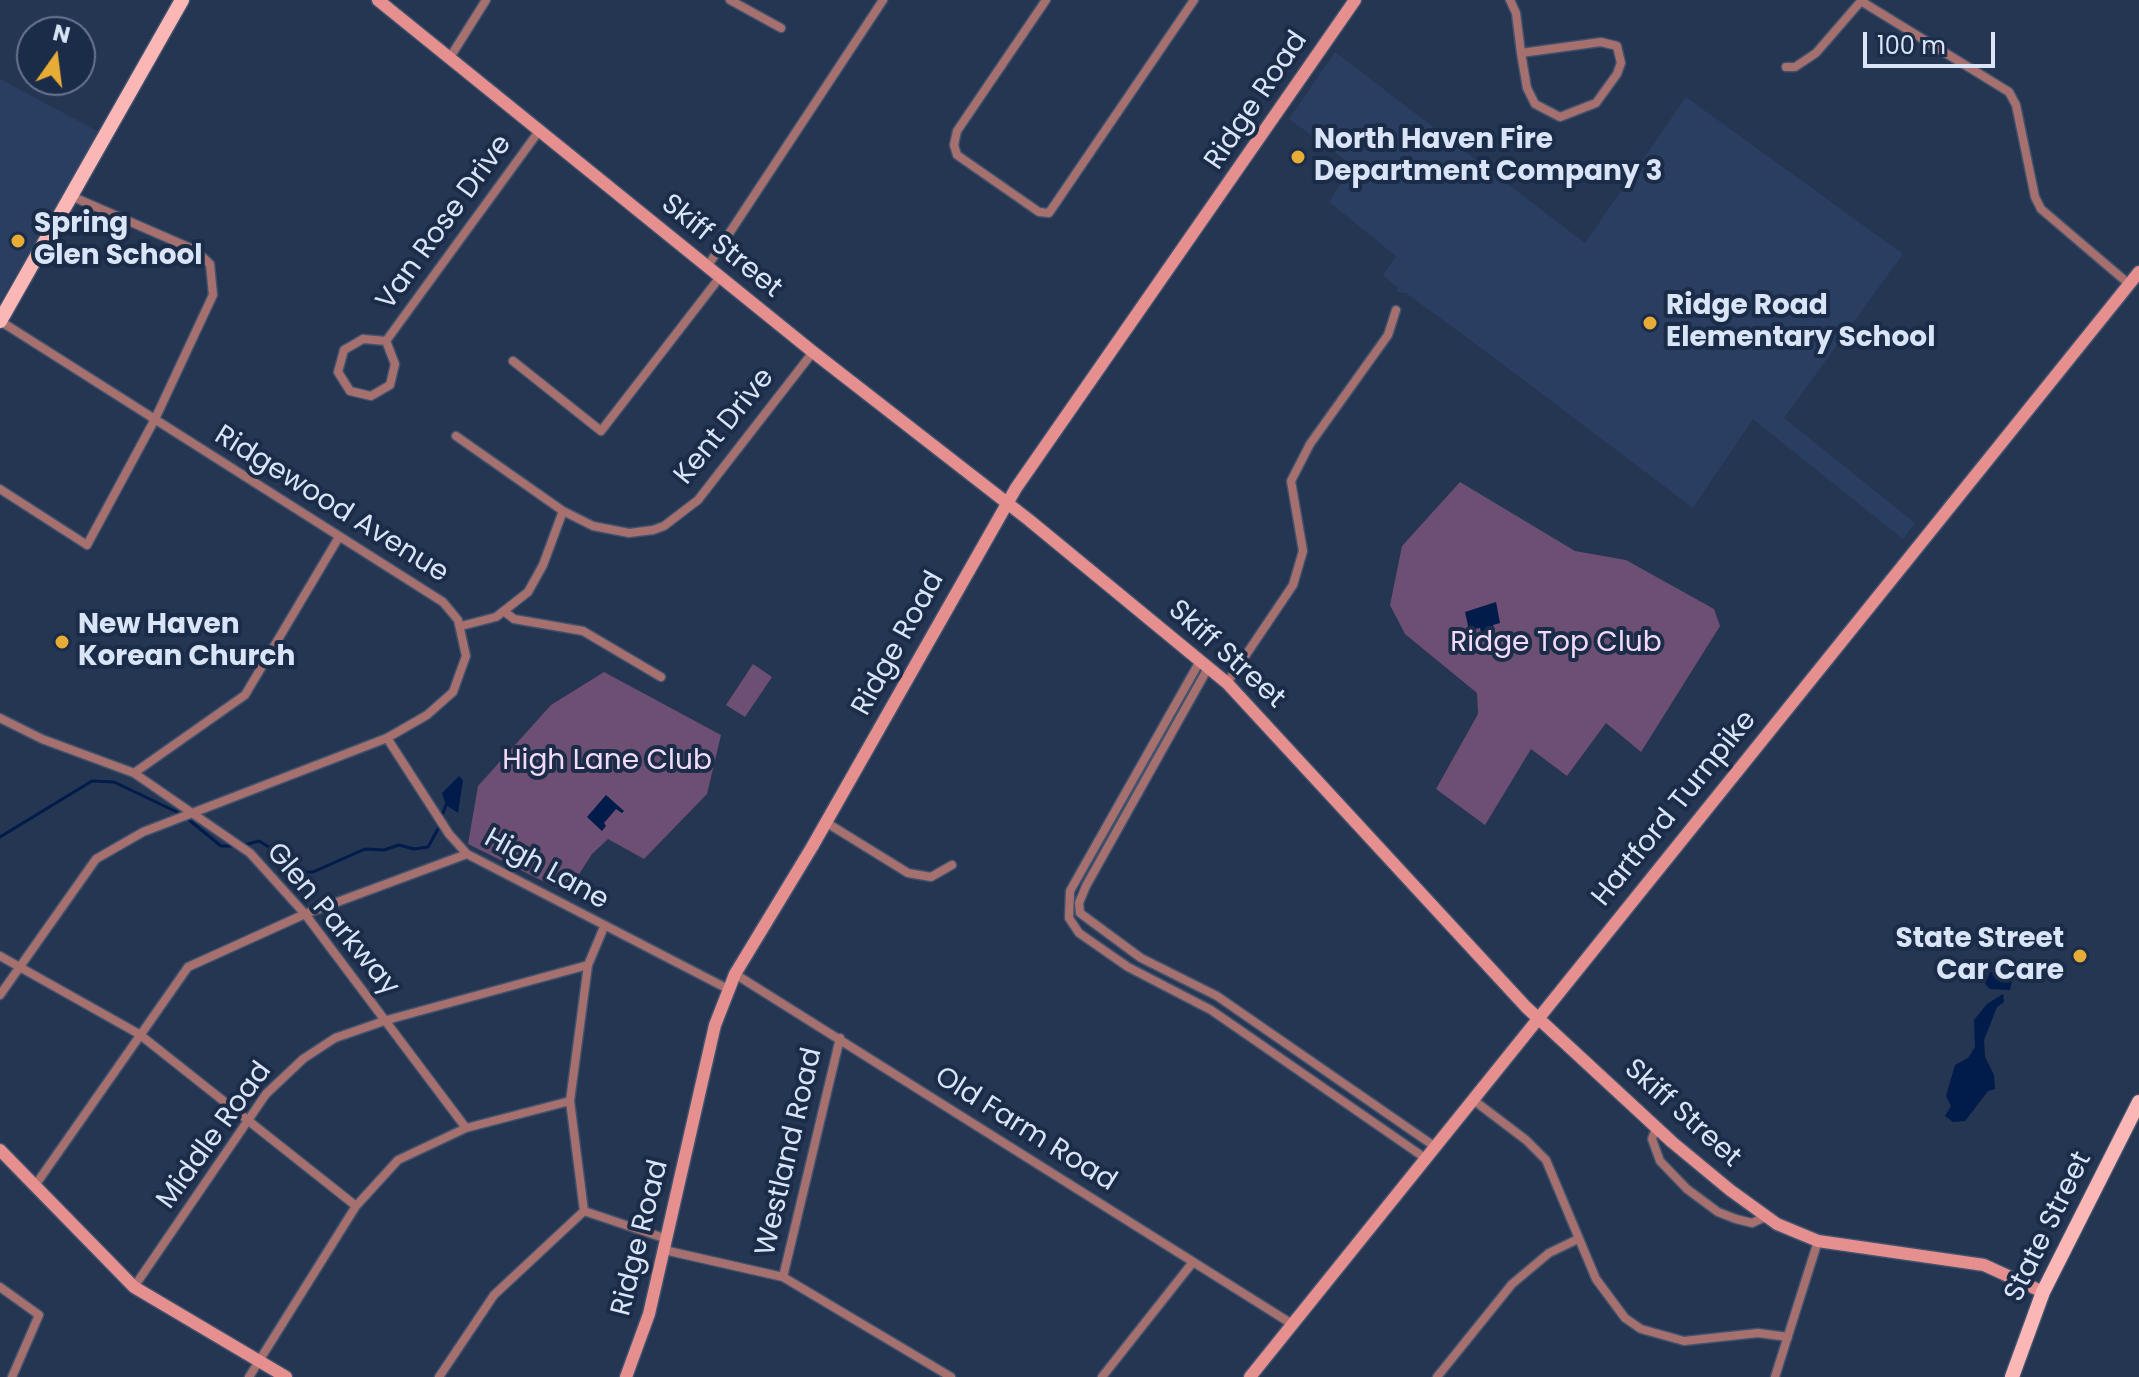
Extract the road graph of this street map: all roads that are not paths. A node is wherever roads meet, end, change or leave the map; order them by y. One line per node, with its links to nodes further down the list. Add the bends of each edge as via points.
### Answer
1 (182, 0): 16 (main road)
2 (378, 0): 13 (main road, Skiff Street)
3 (486, 0): 13 (street)
4 (730, 0): 11 (street)
5 (883, 0): 17 (street)
6 (1046, 0): 7 (street, via 957,131 954,145 957,155 1039,212 1049,213)
7 (1194, 0)
8 (1355, 0): 29 (main road, Ridge Road)
9 (1510, 0): 12 (street)
10 (1862, 0): 14 (street, via 1816,53); 20 (street, via 2009,92 2041,209)
11 (781, 28)
12 (1521, 53): 12 (street, via 1605,42 1617,46 1621,63 1596,103 1560,117 1542,110 1530,96)
13 (449, 59): 15 (main road, Skiff Street)
14 (1786, 67)
15 (539, 131): 17 (main road, Skiff Street); 23 (street, Van Rose Drive)
16 (71, 196): 22 (main road); 26 (street, via 186,244 210,264 210,308)
17 (707, 267): 19 (main road, Skiff Street)
18 (2139, 272): 20 (main road, Hartford Turnpike)
19 (720, 277): 24 (main road, Skiff Street); 25 (street, via 601,431)
20 (2129, 284): 59 (main road, Hartford Turnpike)
21 (1396, 310): 36 (street, via 1388,335 1310,444 1291,481 1303,551 1293,585)
22 (0, 321): 26 (street, Ridgewood Avenue)
23 (386, 341): 23 (street, Van Rose Drive, via 363,339 344,350 338,372 350,391 371,396 390,385 395,364)
24 (813, 352): 29 (main road, Skiff Street); 30 (street, Kent Drive, via 698,500 664,526 612,531)
25 (513, 361)
26 (155, 419): 28 (street, via 87,545); 31 (street, Ridgewood Avenue)
27 (456, 436): 30 (street, Kent Drive)
28 (0, 489)
29 (1007, 503): 34 (main road, Skiff Street); 43 (main road, Ridge Road)
30 (563, 511): 32 (street, via 537,579)
31 (339, 537): 33 (street, Ridgewood Avenue, via 443,602); 39 (street, via 245,695)
32 (505, 612): 33 (street); 35 (street, via 514,619 583,631)
33 (461, 626): 38 (street, via 466,656 453,692 427,715)
34 (1204, 664): 36 (main road, Skiff Street); 40 (street); 41 (street)
35 (661, 677)
36 (1227, 683): 59 (main road, Skiff Street)
37 (0, 718): 39 (street, Glen Parkway)
38 (387, 738): 42 (street); 44 (street, High Lane)
39 (134, 773): 42 (street, Glen Parkway)
40 (1126, 792): 41 (street); 48 (street, via 1070,891)
41 (1136, 798): 46 (street, via 1086,886)
42 (192, 812): 47 (street, Glen Parkway, via 250,853); 52 (street, via 96,859)
43 (827, 823): 45 (street, via 908,873 931,877); 53 (main road, Ridge Road)
44 (467, 854): 47 (street); 49 (street, High Lane)
45 (952, 865)
46 (1080, 913): 48 (street); 55 (street, via 1141,958)
47 (305, 914): 60 (street, Glen Parkway); 62 (street, via 188,967)
48 (1069, 918): 57 (street, via 1079,933 1128,967)
49 (604, 927): 51 (street); 54 (street, High Lane)
50 (0, 956): 52 (street)
51 (588, 965): 60 (street, Middle Road); 65 (street)
52 (19, 967): 56 (street); 62 (street)
53 (735, 974): 54 (main road, Ridge Road); 63 (street, Old Farm Road)
54 (728, 989): 79 (main road, Ridge Road)
55 (1206, 989): 57 (street); 58 (street)
56 (0, 995)
57 (1197, 1002): 61 (street)
58 (1251, 1019): 61 (street); 70 (street)
59 (1539, 1019): 64 (main road, Hartford Turnpike); 69 (main road, Skiff Street)
60 (387, 1020): 67 (street, Middle Road, via 335,1038 303,1059 266,1094); 68 (street, Glen Parkway)
61 (1242, 1033): 72 (street)
62 (139, 1034): 67 (street); 73 (street)
63 (840, 1038): 80 (street, Old Farm Road); 81 (street, Westland Road)
64 (1472, 1099): 70 (main road, Hartford Turnpike); 77 (street, via 1546,1160)
65 (570, 1101): 68 (street); 75 (street)
66 (2139, 1102): 84 (main road, State Street)
67 (248, 1120): 74 (street); 83 (street, Middle Road)
68 (466, 1128): 74 (street, via 398,1160)
69 (1656, 1128): 76 (main road, Skiff Street); 76 (street, via 1652,1139 1660,1161 1705,1203 1752,1223)
70 (1434, 1146): 72 (main road, Hartford Turnpike)
71 (0, 1150): 73 (main road)
72 (1425, 1158): 85 (main road, Hartford Turnpike)
73 (33, 1187): 83 (main road)
74 (356, 1206): 87 (street)
75 (584, 1211): 79 (street); 91 (street, via 494,1295)
76 (1765, 1217): 78 (main road, Skiff Street)
77 (1578, 1239): 86 (street, via 1603,1291 1641,1329 1684,1341 1758,1333); 96 (street, via 1549,1253 1512,1284)
78 (1818, 1241): 84 (main road, Skiff Street, via 1984,1265); 86 (street)
79 (665, 1244): 81 (street); 92 (main road, Ridge Road, via 649,1314)
80 (1193, 1262): 85 (street, Old Farm Road); 94 (street)
81 (783, 1277): 93 (street)
82 (0, 1287): 88 (street, via 39,1315)
83 (134, 1287): 87 (main road)
84 (2043, 1292): 98 (main road, State Street)
85 (1292, 1324): 95 (main road, Hartford Turnpike)
86 (1788, 1337): 97 (street)
87 (258, 1360): 89 (street); 90 (main road)
88 (12, 1377)
89 (249, 1377)
90 (286, 1377)
91 (439, 1377)
92 (626, 1377)
93 (951, 1377)
94 (1102, 1377)
95 (1250, 1377)
96 (1437, 1377)
97 (1775, 1377)
98 (2012, 1377)

